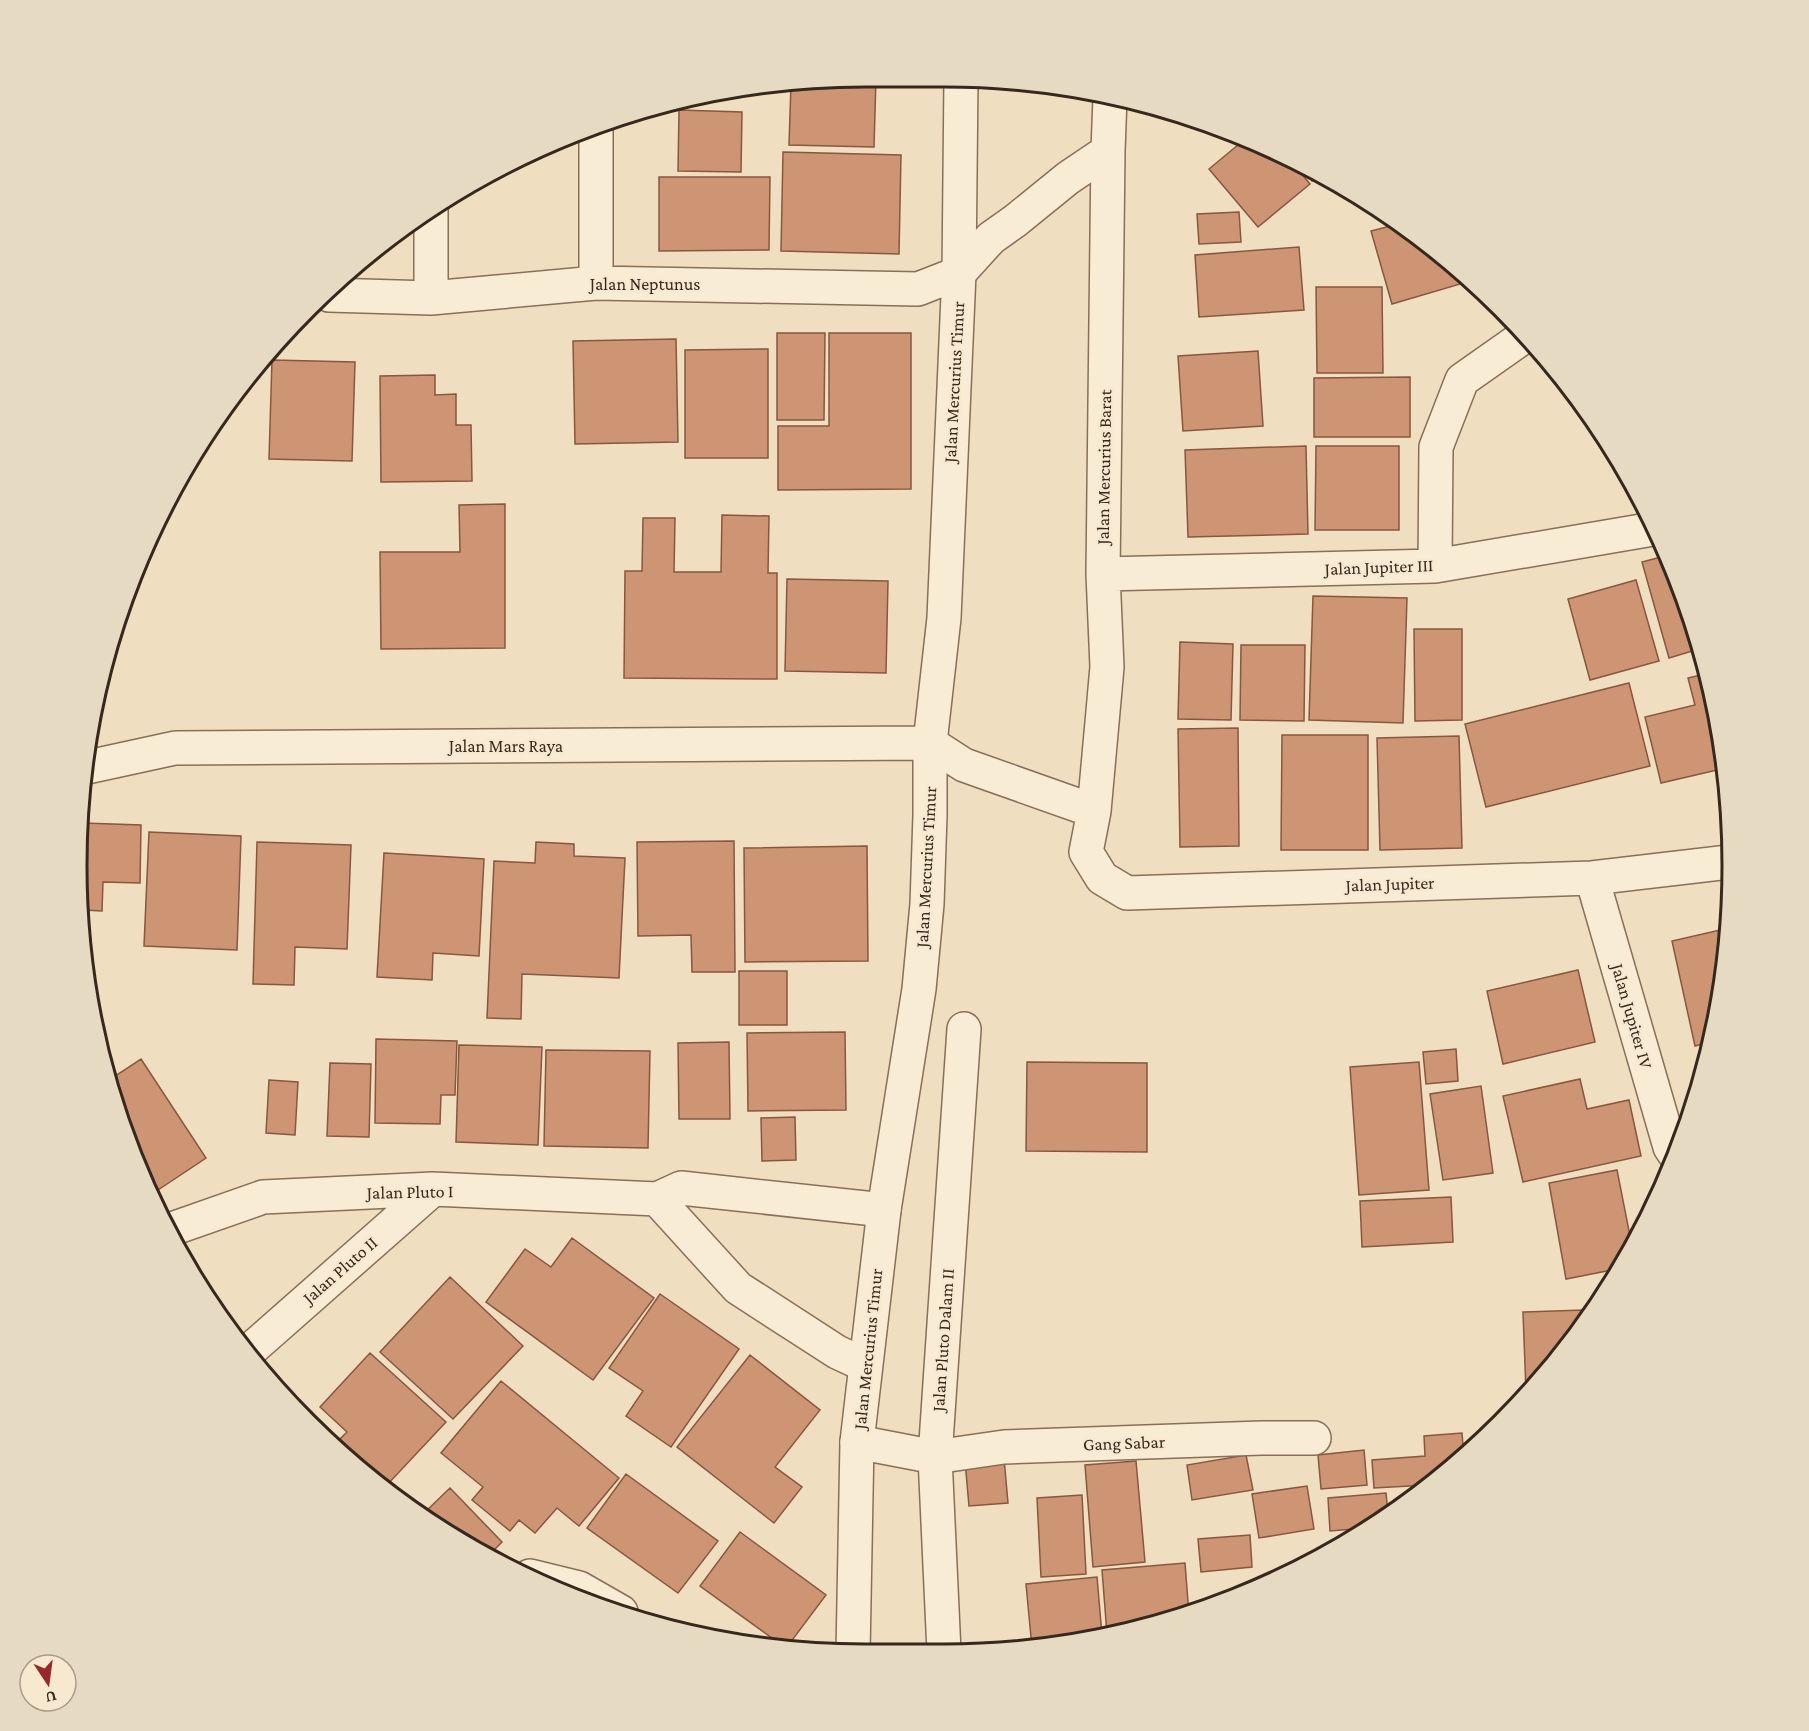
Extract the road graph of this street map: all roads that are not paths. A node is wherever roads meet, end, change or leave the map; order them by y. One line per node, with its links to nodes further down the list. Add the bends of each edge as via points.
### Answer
1 (961, 88): 6 (street, Jalan Mercurius Timur)
2 (1110, 105): 4 (street, Jalan Mercurius Barat)
3 (596, 135): 7 (street)
4 (1107, 151): 6 (street, via 991,238); 13 (street, Jalan Mercurius Barat)
5 (431, 219): 9 (street)
6 (959, 273): 7 (street, Jalan Neptunus, via 918,289); 14 (street, Jalan Mercurius Timur, via 944,618)
7 (596, 283): 9 (street, Jalan Neptunus)
8 (336, 295): 9 (street, Jalan Neptunus)
9 (431, 297)
10 (1519, 341): 12 (street, via 1462,380 1436,447)
11 (1646, 530): 12 (street, Jalan Jupiter III)
12 (1435, 566): 13 (street, Jalan Jupiter III)
13 (1102, 574): 16 (street, Jalan Mercurius Barat, via 1107,667)
14 (930, 743): 15 (street, Jalan Mars Raya, via 175,748); 16 (street, via 963,765); 23 (street, Jalan Mercurius Timur, via 927,903 919,989)
15 (94, 766)
16 (1091, 823): 18 (street, Jalan Jupiter, via 1086,852 1102,878 1127,893)
17 (1722, 863): 18 (street, Jalan Jupiter)
18 (1592, 878): 20 (street, Jalan Jupiter IV)
19 (964, 1029): 29 (street, Jalan Pluto Dalam II)
20 (1670, 1146)
21 (433, 1189): 22 (street, Jalan Pluto I); 24 (street, Jalan Pluto I, via 263,1197); 25 (street, Jalan Pluto II)
22 (657, 1199): 23 (street, Jalan Pluto I, via 681,1188); 26 (street, via 738,1288 837,1352)
23 (884, 1210): 26 (street, Jalan Mercurius Timur)
24 (176, 1227)
25 (254, 1347)
26 (865, 1365): 28 (street, Jalan Mercurius Timur)
27 (1314, 1438): 29 (street, Gang Sabar, via 1004,1447)
28 (857, 1442): 29 (street, Gang Sabar); 32 (street, Jalan Mercurius Timur)
29 (935, 1457): 33 (street, Jalan Pluto Dalam II)
30 (570, 1586): 31 (street)
31 (585, 1592)
32 (853, 1643)
33 (944, 1644)

